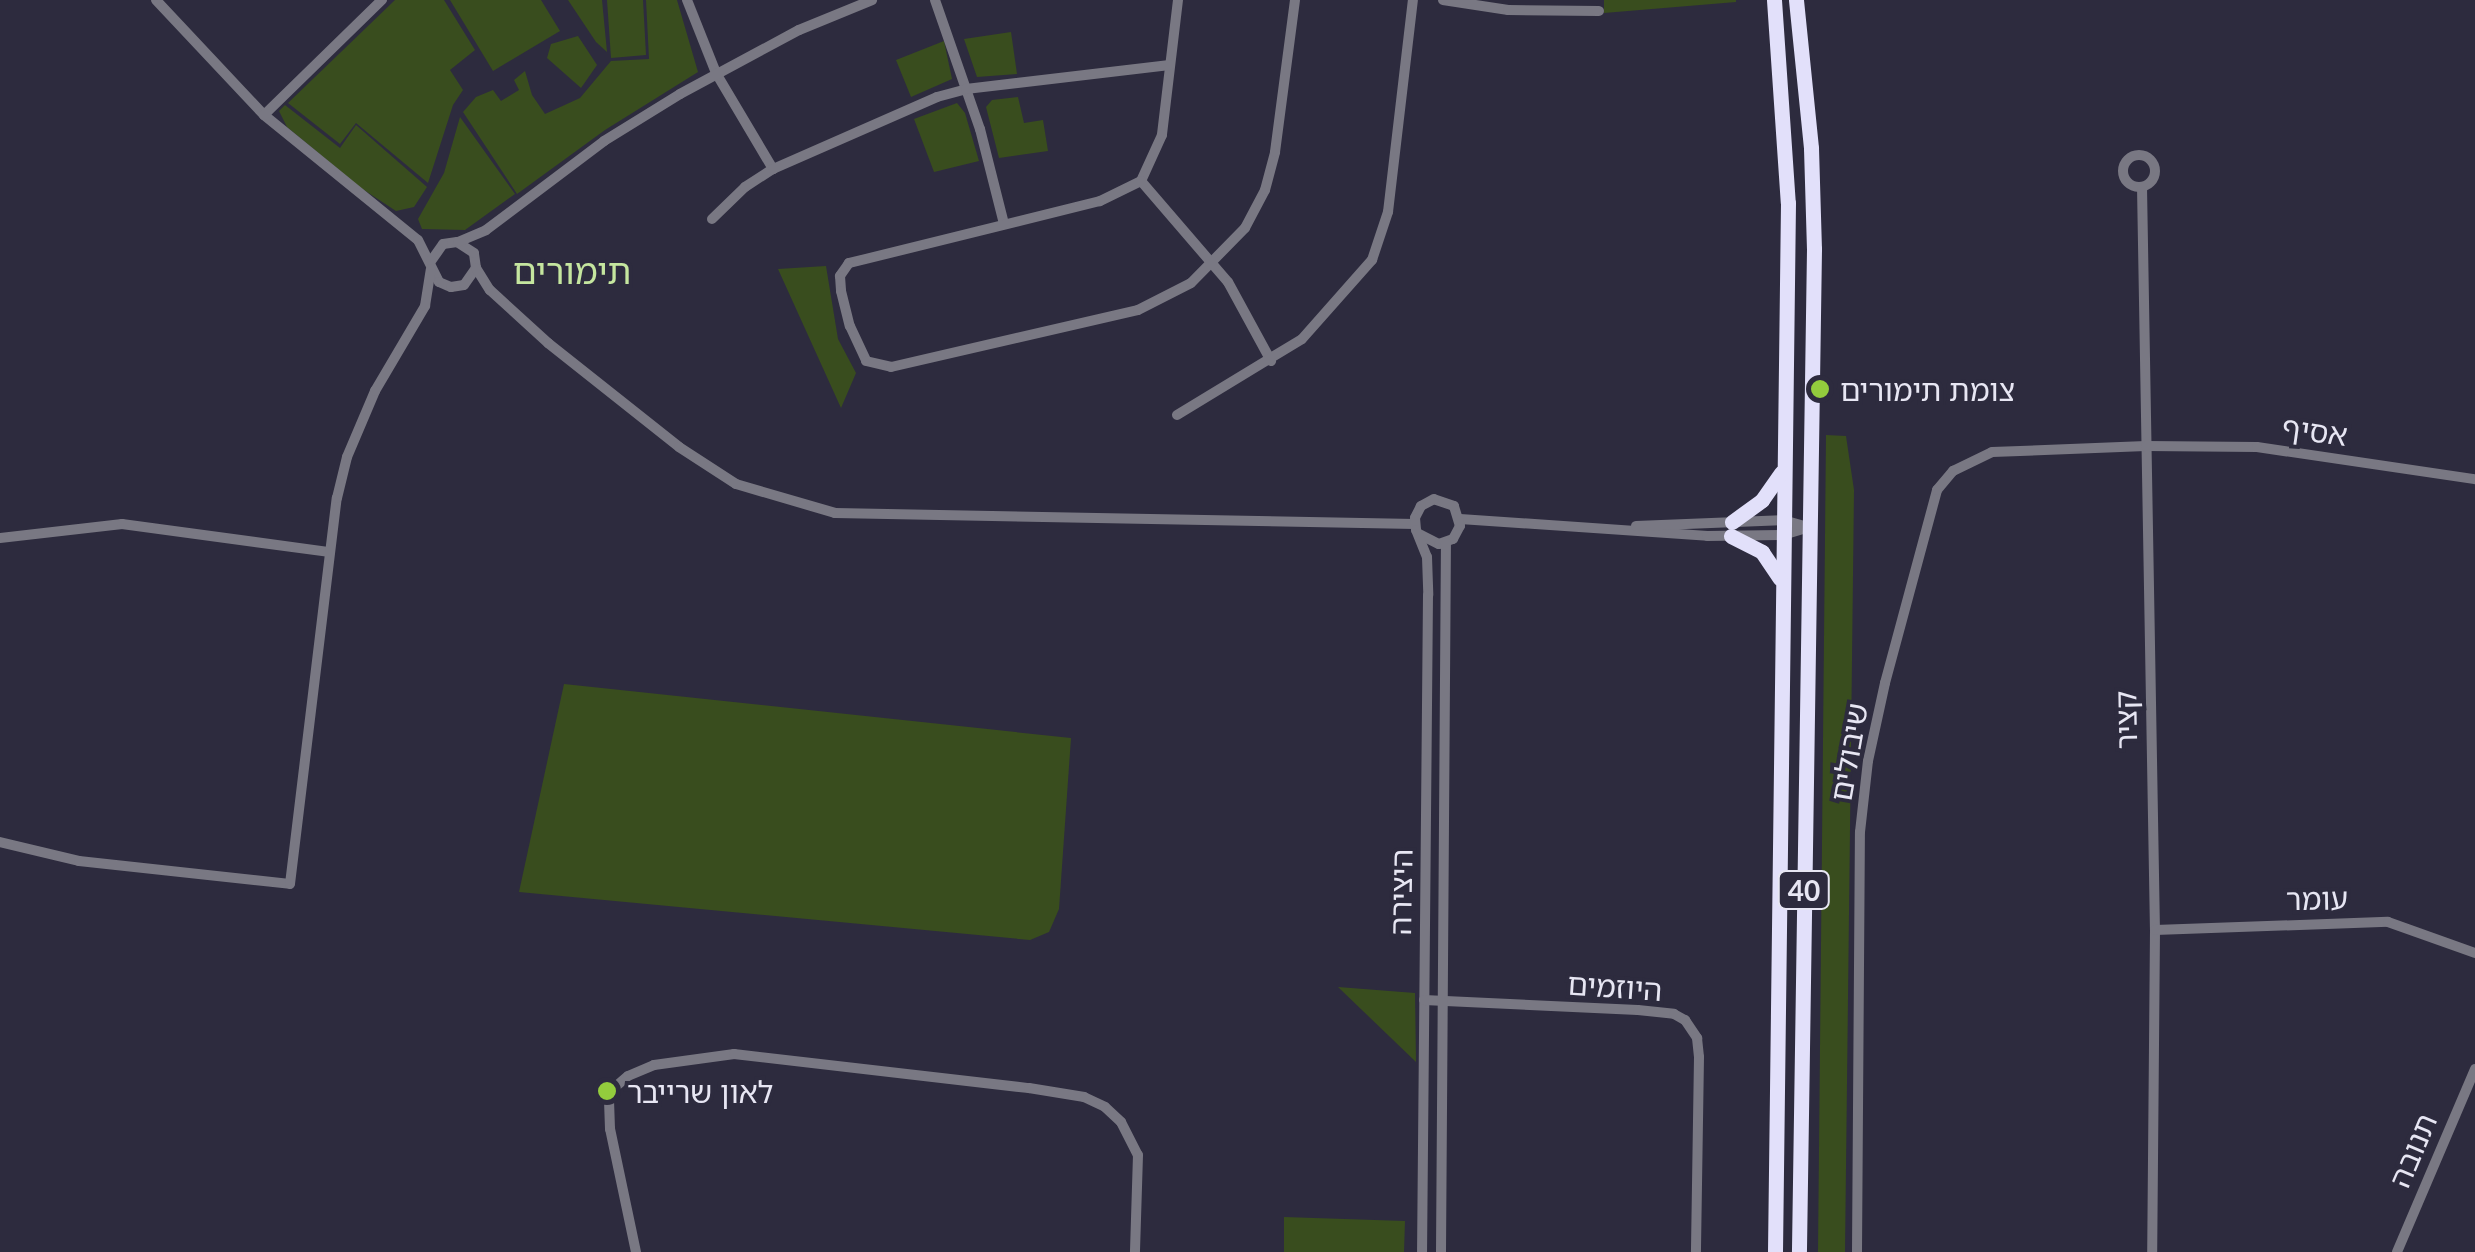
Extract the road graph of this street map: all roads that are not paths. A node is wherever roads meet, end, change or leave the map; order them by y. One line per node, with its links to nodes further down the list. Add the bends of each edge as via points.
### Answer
1 (156, 0): 17 (street)
2 (382, 0): 17 (street)
3 (687, 0): 15 (street)
4 (872, 0): 15 (street)
5 (935, 0): 16 (street)
6 (1178, 0): 14 (street)
7 (1295, 0): 27 (street, via 1265,190 1245,228)
8 (1413, 0): 32 (street, via 1380,244 1320,322)
9 (1443, 0): 12 (street, via 1508,10)
10 (1774, 0): 35 (highway, 40, via 1787,152)
11 (1796, 0): 40 (highway, 40, via 1812,195)
12 (1586, 6): 13 (street)
13 (1599, 11)
14 (1170, 64): 16 (street); 19 (street, via 1162,136)
15 (716, 73): 18 (street); 23 (street, via 604,141)
16 (966, 89): 18 (street); 22 (street)
17 (264, 114): 24 (street)
18 (774, 170): 21 (street)
19 (1141, 181): 22 (street, via 1100,201); 27 (street)
20 (2142, 187): 34 (street, קציר)
21 (712, 219)
22 (1004, 224): 27 (street, via 842,268 844,305 866,361 891,367 1138,310 1172,296)
23 (486, 230): 25 (street); 26 (street)
24 (408, 231): 25 (street); 28 (street)
25 (452, 242): 26 (street, via 469,248); 28 (street)
26 (476, 264): 29 (street); 30 (street)
27 (1212, 264): 32 (street)
28 (431, 265): 29 (street, via 439,282); 31 (street)
29 (458, 286): 30 (street); 31 (street)
30 (497, 297): 38 (street, via 679,447 736,484 835,512)
31 (425, 306): 44 (street, via 375,390 347,457)
32 (1271, 361): 33 (street)
33 (1176, 415)
34 (2146, 446): 36 (street, אסיף, via 2258,447); 47 (street, קציר); 59 (street, שיבולים, via 1992,452 1953,471 1937,490 1885,683 1860,832)
35 (1784, 465): 39 (highway, 40); 41 (highway, via 1765,497)
36 (2475, 479)
37 (1460, 519): 38 (street, via 1442,499 1427,502); 41 (street); 43 (street, via 1458,533)
38 (1417, 524): 43 (street, via 1431,543); 49 (street, היצירה, via 1428,558)
39 (1783, 527): 40 (street); 41 (street); 45 (highway, 40)
40 (1809, 527): 58 (highway, 40)
41 (1732, 529): 45 (highway, via 1767,557)
42 (0, 538): 44 (street, via 122,524)
43 (1446, 543): 50 (street, היצירה)
44 (328, 552): 46 (street, via 290,884 79,860)
45 (1782, 588): 57 (highway, 40)
46 (0, 842)
47 (2155, 930): 48 (street, עומר, via 2388,922); 60 (street, קציר)
48 (2475, 954)
49 (1424, 1000): 50 (street, היוזמים); 54 (street, היצירה)
50 (1444, 1002): 55 (street, היצירה); 56 (street, היוזמים, via 1638,1010 1685,1020 1699,1057)
51 (2475, 1069): 61 (street, תנובה)
52 (636, 1252): 53 (street, via 610,1129 614,1088 654,1065 734,1054 1029,1088 1105,1106 1138,1155)
53 (1135, 1252)
54 (1422, 1252)
55 (1441, 1252)
56 (1696, 1252)
57 (1775, 1252)
58 (1799, 1252)
59 (1856, 1252)
60 (2152, 1252)
61 (2397, 1252)

